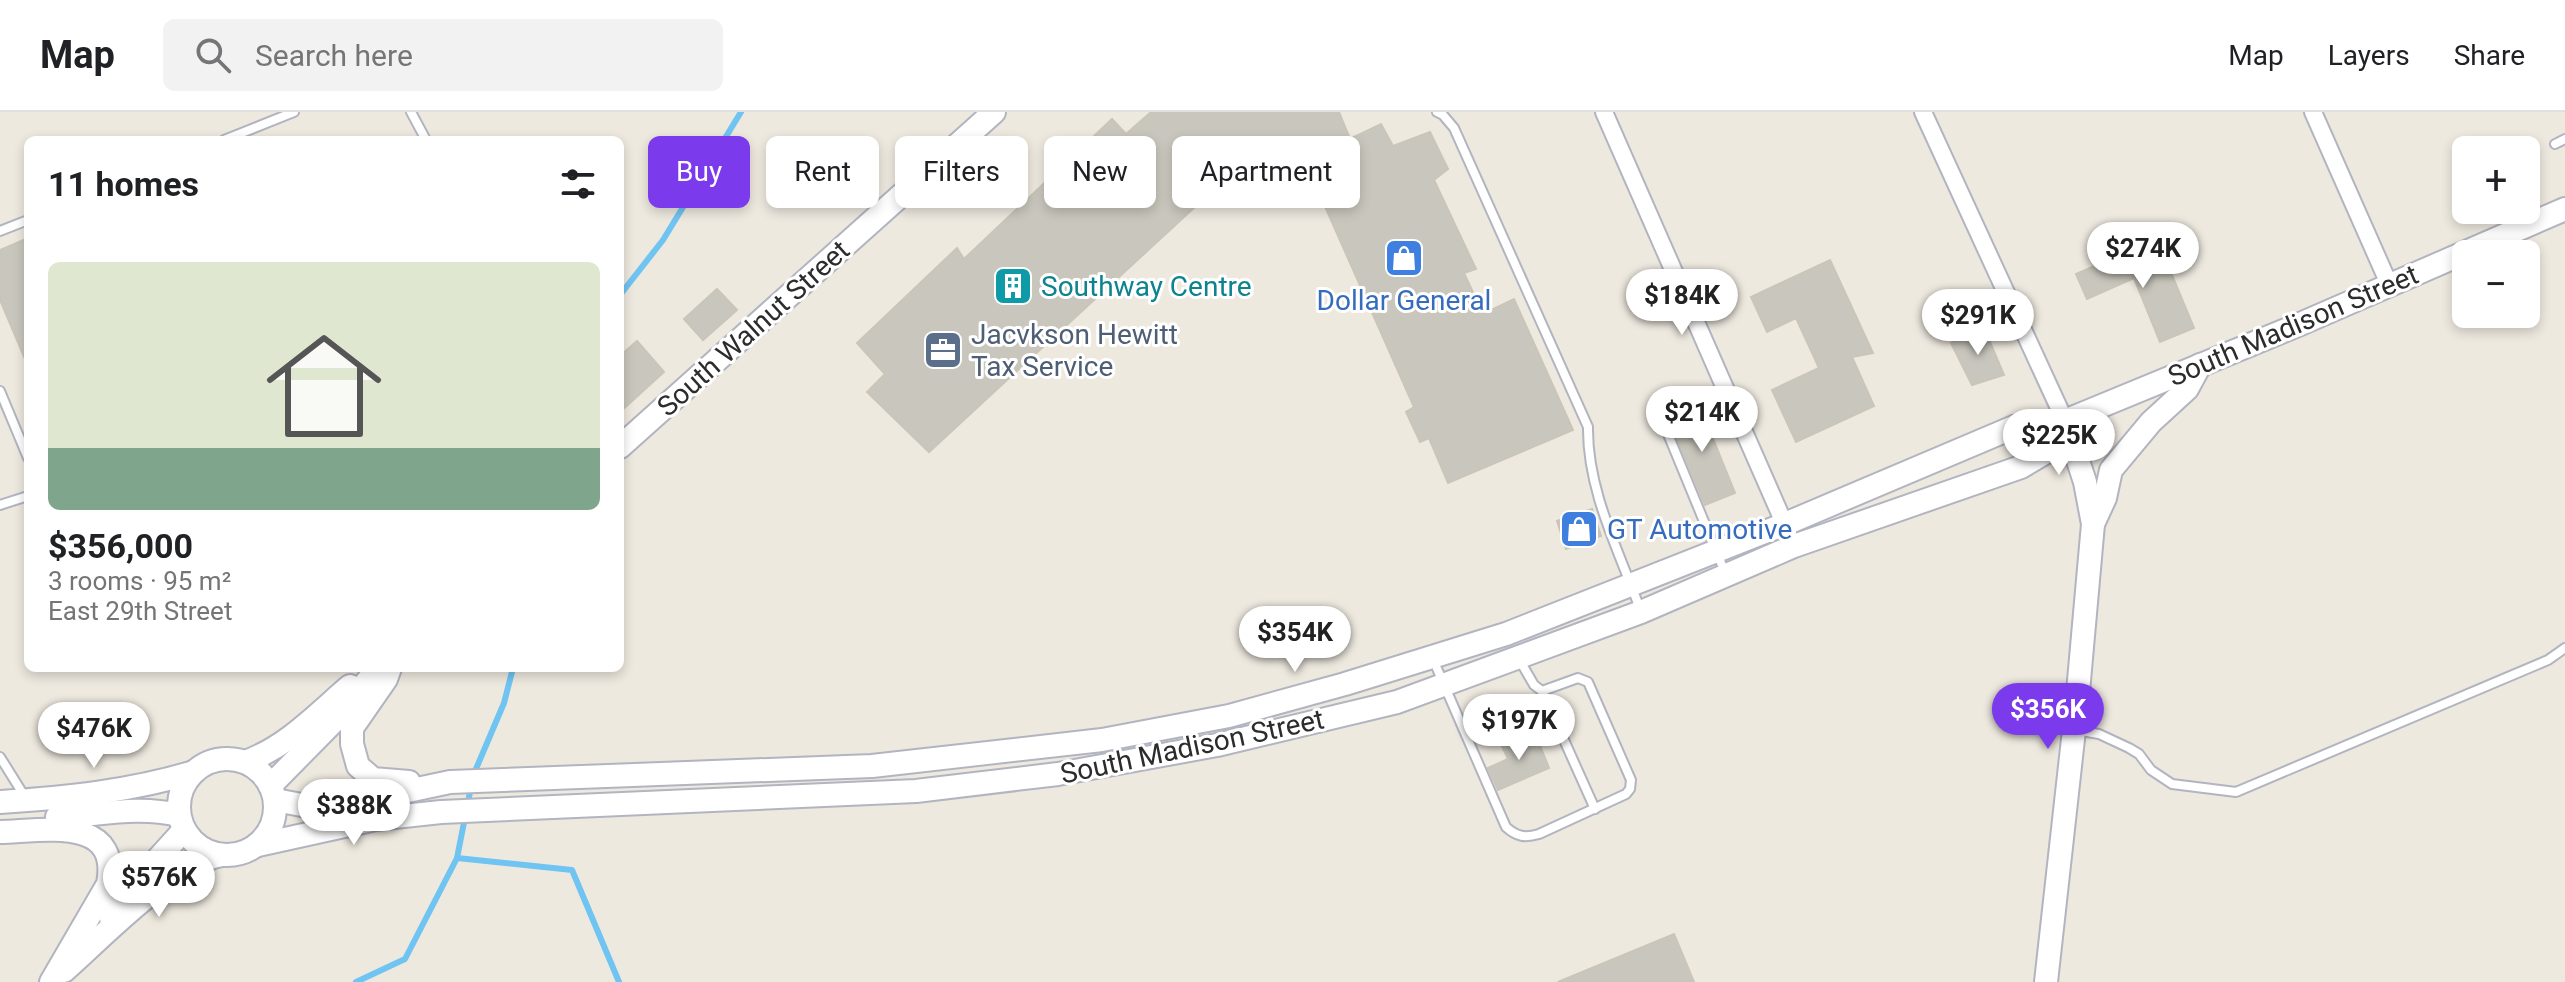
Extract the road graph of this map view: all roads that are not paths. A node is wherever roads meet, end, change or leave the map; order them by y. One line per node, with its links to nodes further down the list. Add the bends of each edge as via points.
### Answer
1 (294, 112): 8 (lane)
2 (411, 112): 9 (lane)
3 (994, 112): 20 (main road, South Walnut Street)
4 (1437, 112): 29 (lane, via 1454,128 1588,427 1598,494)
5 (1604, 112): 24 (street)
6 (1923, 112): 19 (street)
7 (2313, 112): 15 (street)
8 (234, 136)
9 (424, 136)
10 (2565, 139): 11 (lane)
11 (2555, 144)
12 (2565, 209): 15 (main road, South Madison Street)
13 (24, 222): 14 (lane)
14 (0, 231)
15 (2389, 284): 16 (main road, South Madison Street)
16 (2200, 365): 19 (main road, South Madison Street); 25 (main road, via 2187,389 2111,470)
17 (0, 391): 21 (lane)
18 (1656, 405): 27 (lane)
19 (2065, 421): 24 (main road, South Madison Street, via 2014,427); 25 (main road); 26 (main road, South Madison Street, via 2048,451 2021,467)
20 (624, 443)
21 (24, 448)
22 (24, 497): 23 (lane)
23 (0, 505)
24 (1785, 524): 26 (street); 27 (main road, South Madison Street)
25 (2093, 524): 39 (main road)
26 (1794, 546): 28 (main road, South Madison Street)
27 (1716, 551): 28 (lane); 29 (main road, South Madison Street)
28 (1726, 576): 30 (main road, South Madison Street)
29 (1631, 585): 30 (lane); 32 (main road, South Madison Street)
30 (1641, 612): 33 (main road, South Madison Street)
31 (2565, 648): 39 (lane, via 2548,660 2236,792 2172,784 2129,748)
32 (1432, 657): 37 (lane); 43 (main road, South Madison Street, via 1229,716 1102,740 872,766)
33 (1518, 657): 37 (main road, South Madison Street); 38 (lane)
34 (365, 672): 41 (main road, via 286,742)
35 (375, 672): 44 (main road)
36 (389, 672): 43 (main road, via 352,728 358,766 373,779 396,783)
37 (1444, 685): 47 (lane, via 1488,789 1513,833 1539,834); 51 (main road, South Madison Street, via 1387,705 1217,745 1058,774 916,791 453,812 376,819)
38 (1542, 691): 47 (lane); 47 (lane, via 1578,678 1588,682 1631,780 1626,794)
39 (2074, 730): 55 (main road)
40 (0, 757): 45 (lane)
41 (245, 762): 42 (main road, via 218,759); 44 (main road)
42 (194, 772): 45 (main road, via 113,790); 49 (main road, via 179,799)
43 (455, 782): 44 (main road, South Madison Street, via 323,809)
44 (273, 793): 51 (main road, via 272,824)
45 (27, 800): 46 (main road)
46 (0, 802)
47 (1595, 809)
48 (0, 820): 49 (main road, via 153,809)
49 (182, 822): 52 (main road, via 194,842); 53 (main road)
50 (0, 832): 54 (main road, via 82,831 105,850 111,870 108,884)
51 (258, 845): 52 (main road)
52 (222, 855): 53 (main road, via 177,873)
53 (83, 954): 54 (main road)
54 (51, 982)
55 (2046, 982)

